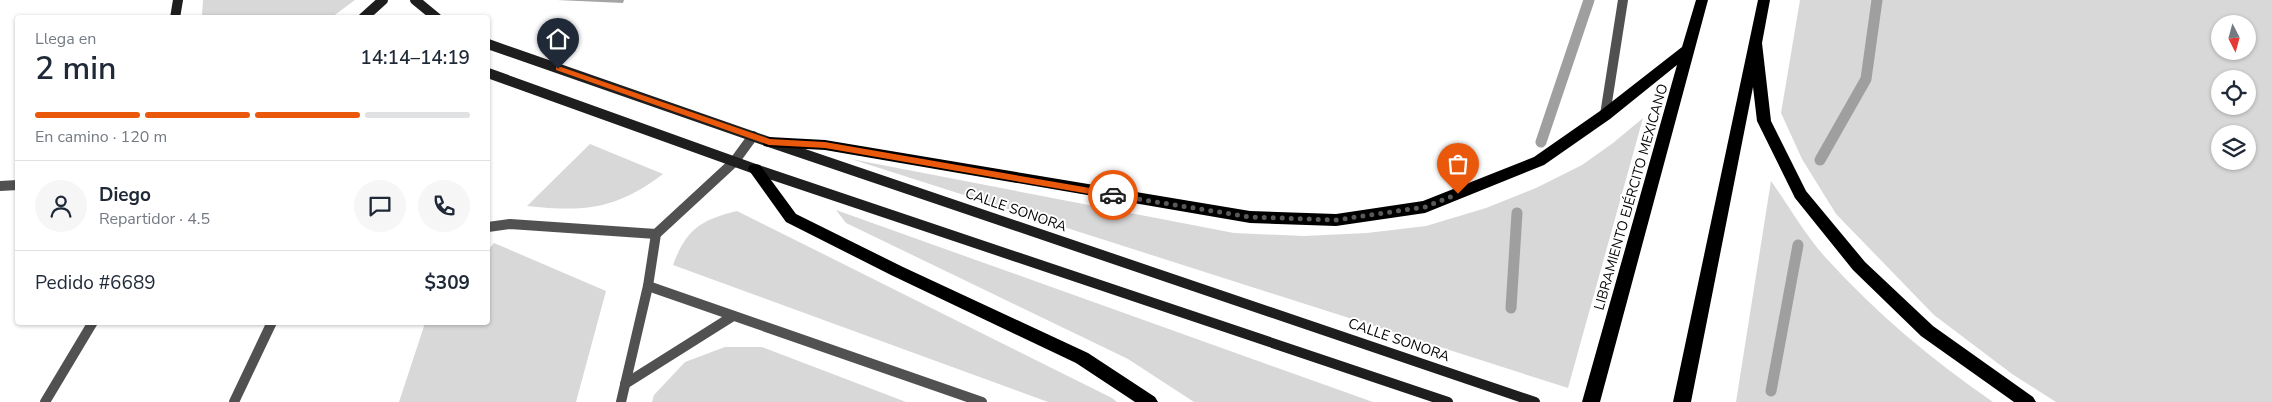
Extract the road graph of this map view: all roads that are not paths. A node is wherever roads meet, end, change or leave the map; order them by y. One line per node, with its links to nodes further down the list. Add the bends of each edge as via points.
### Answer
1 (178, 0): 7 (street)
2 (383, 0): 8 (street)
3 (415, 0): 9 (street)
4 (1623, 0): 14 (street)
5 (1702, 0): 12 (highway, LIBRAMIENTO EJÉRCITO MEXICANO)
6 (1764, 0): 10 (highway)
7 (176, 15)
8 (367, 15)
9 (433, 15)
10 (1755, 41): 36 (highway); 37 (highway, via 1764,122 1800,194 1860,266 1927,331)
11 (490, 45): 15 (street, CALLE SONORA)
12 (1690, 48): 14 (highway); 35 (highway, LIBRAMIENTO EJÉRCITO MEXICANO)
13 (490, 74): 17 (street)
14 (1605, 116): 16 (highway, via 1539,161 1425,207 1336,220 1250,217 825,145)
15 (753, 136): 16 (street, CALLE SONORA); 17 (street)
16 (769, 142): 34 (street, CALLE SONORA)
17 (734, 162): 18 (street); 22 (street)
18 (755, 169): 32 (highway, via 791,218 1082,358); 33 (street)
19 (15, 185): 20 (street)
20 (0, 186)
21 (490, 227): 22 (street, via 510,224)
22 (656, 234): 23 (street)
23 (648, 286): 24 (street); 27 (street)
24 (733, 316): 27 (street); 31 (street)
25 (91, 325): 28 (street)
26 (271, 325): 29 (street)
27 (625, 384): 30 (street)
28 (45, 402)
29 (234, 402)
30 (621, 402)
31 (982, 402)
32 (1149, 402)
33 (1448, 402)
34 (1535, 402)
35 (1591, 402)
36 (1682, 402)
37 (2027, 402)

